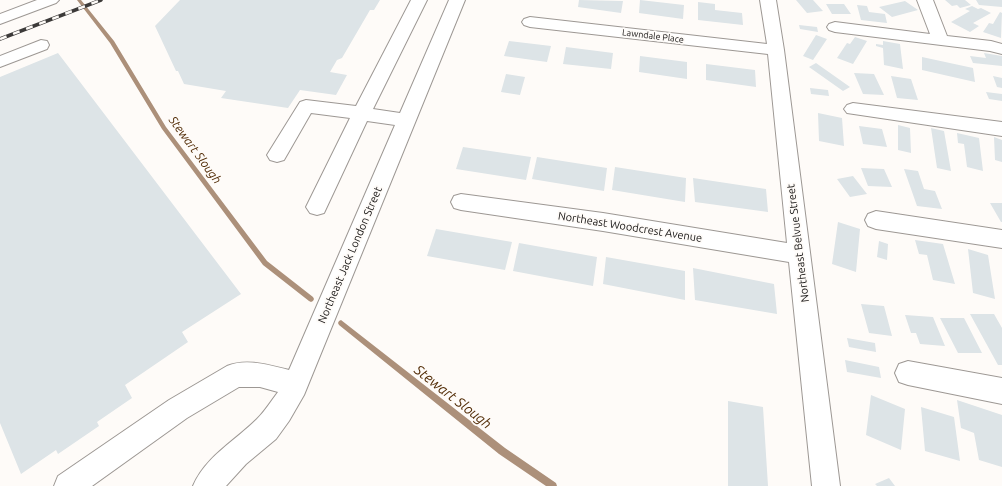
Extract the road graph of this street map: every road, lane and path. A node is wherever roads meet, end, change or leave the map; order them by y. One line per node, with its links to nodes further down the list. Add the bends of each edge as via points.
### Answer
1 (51, 0): 6 (street)
2 (419, 0): 15 (street)
3 (457, 0): 16 (street, Northeast Jack London Street)
4 (768, 0): 12 (street, Northeast Belvue Street)
5 (925, 0): 9 (street)
6 (0, 19)
7 (530, 22): 12 (street, Lawndale Place)
8 (835, 27): 9 (street)
9 (941, 40): 11 (street)
10 (41, 45): 13 (street)
11 (1002, 48)
12 (776, 50): 23 (street, Northeast Belvue Street)
13 (0, 62)
14 (853, 109): 17 (street)
15 (361, 114): 16 (street); 18 (street, via 306,106); 20 (street)
16 (407, 120): 25 (street, Northeast Jack London Street)
17 (1002, 129)
18 (277, 155)
19 (461, 202): 23 (street, Northeast Woodcrest Avenue)
20 (317, 207)
21 (876, 220): 22 (street)
22 (1002, 239)
23 (799, 254): 29 (street, Northeast Belvue Street)
24 (908, 373): 26 (street)
25 (295, 384): 27 (street, via 260,375 236,375 178,410); 28 (street, Northeast Jack London Street, via 280,412 266,429 236,454)
26 (1002, 391)
27 (68, 486)
28 (207, 486)
29 (826, 486)

